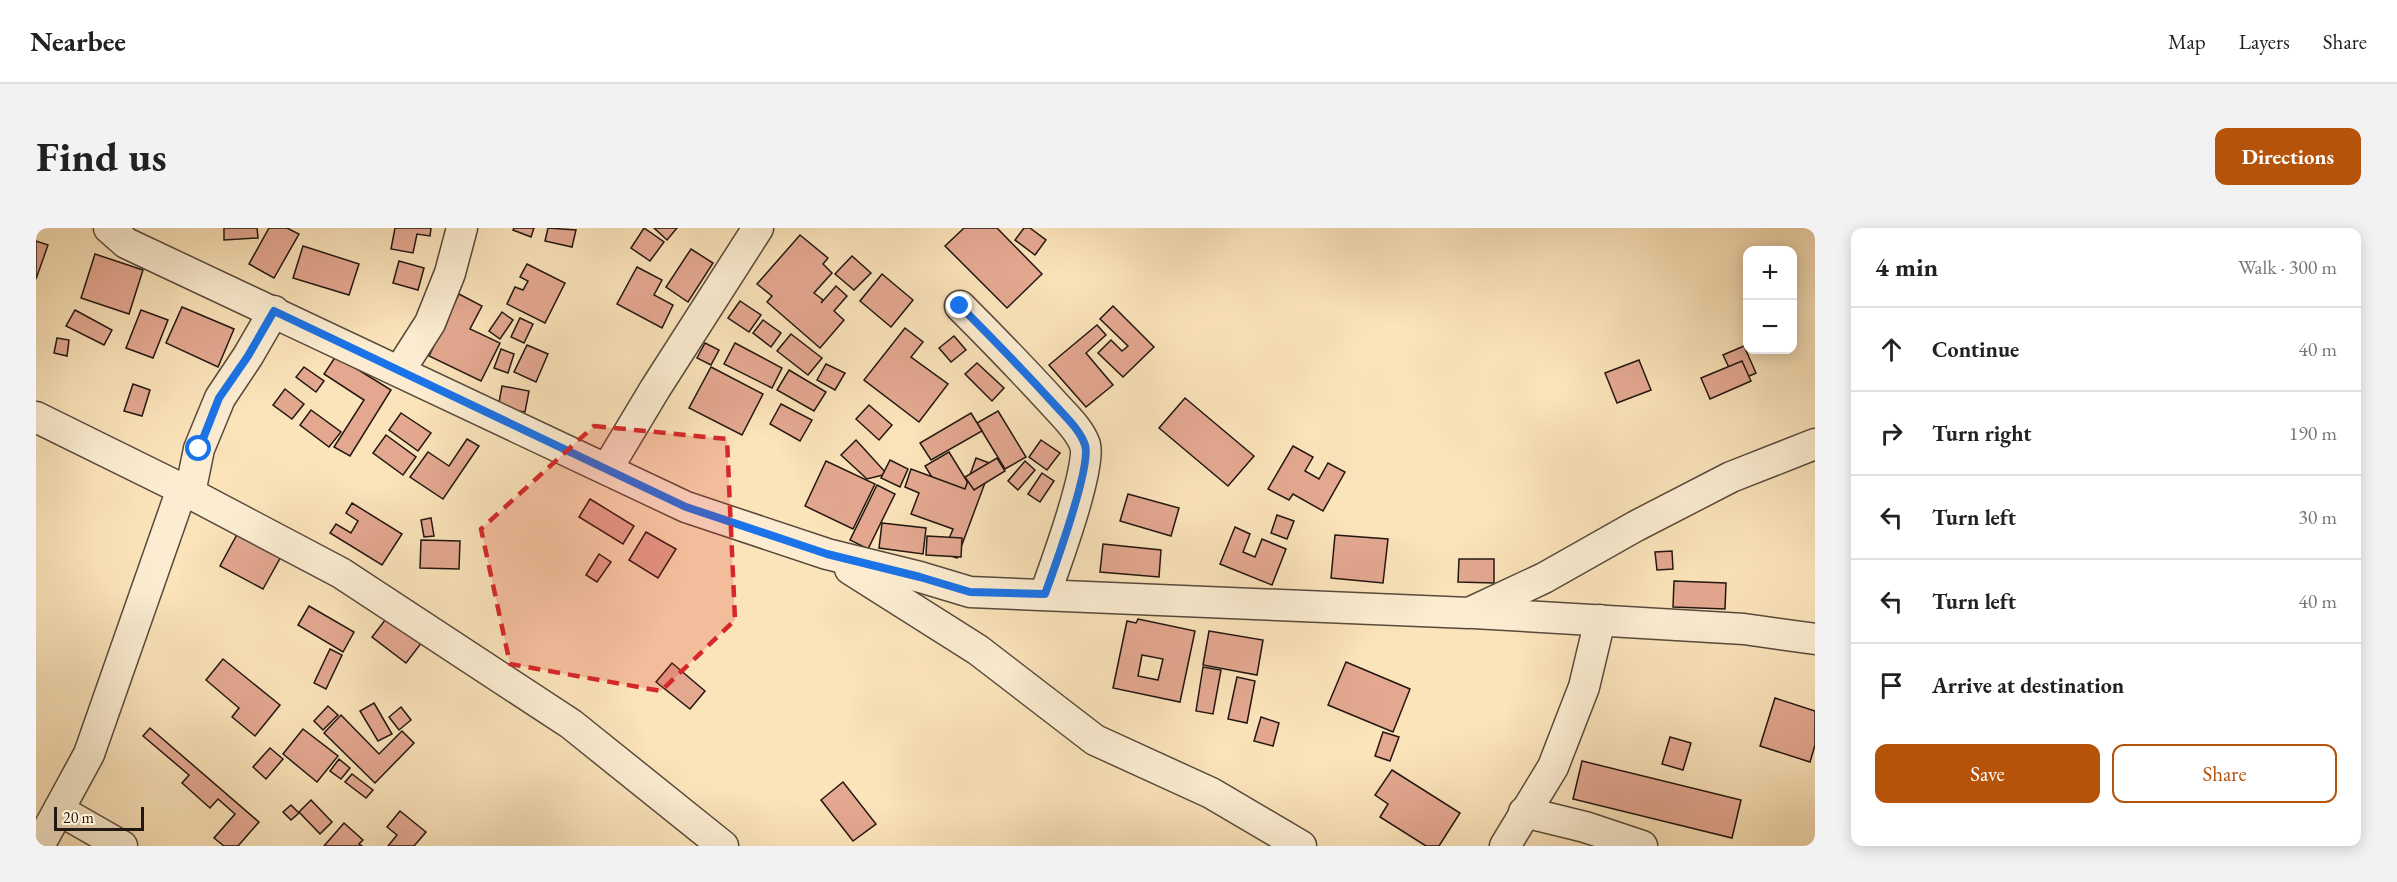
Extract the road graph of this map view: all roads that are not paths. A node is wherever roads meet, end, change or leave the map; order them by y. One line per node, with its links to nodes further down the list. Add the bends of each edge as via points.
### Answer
1 (109, 228): 5 (street, via 126,243)
2 (462, 228): 6 (street, via 430,323)
3 (758, 228): 9 (street)
4 (960, 306): 12 (street, via 1043,391 1086,445 1086,460 1064,542)
5 (274, 311): 6 (street); 10 (street, via 219,398)
6 (400, 370): 9 (street)
7 (36, 417): 10 (street)
8 (1815, 444): 13 (street, via 1731,477 1544,578)
9 (607, 469): 11 (street, via 686,507)
10 (186, 491): 16 (street, via 88,754); 20 (street, via 341,573 571,724)
11 (827, 554): 12 (street, via 970,592); 21 (street, via 978,650 1095,740 1211,793)
12 (1045, 594): 13 (street)
13 (1469, 613): 14 (street)
14 (1600, 620): 15 (street, via 1744,629); 17 (street, via 1584,687 1553,767)
15 (1815, 639)
16 (59, 810): 18 (street); 19 (street)
17 (1524, 812): 22 (street); 23 (street)
18 (39, 846)
19 (122, 846)
20 (723, 846)
21 (1301, 846)
22 (1505, 846)
23 (1642, 846)

